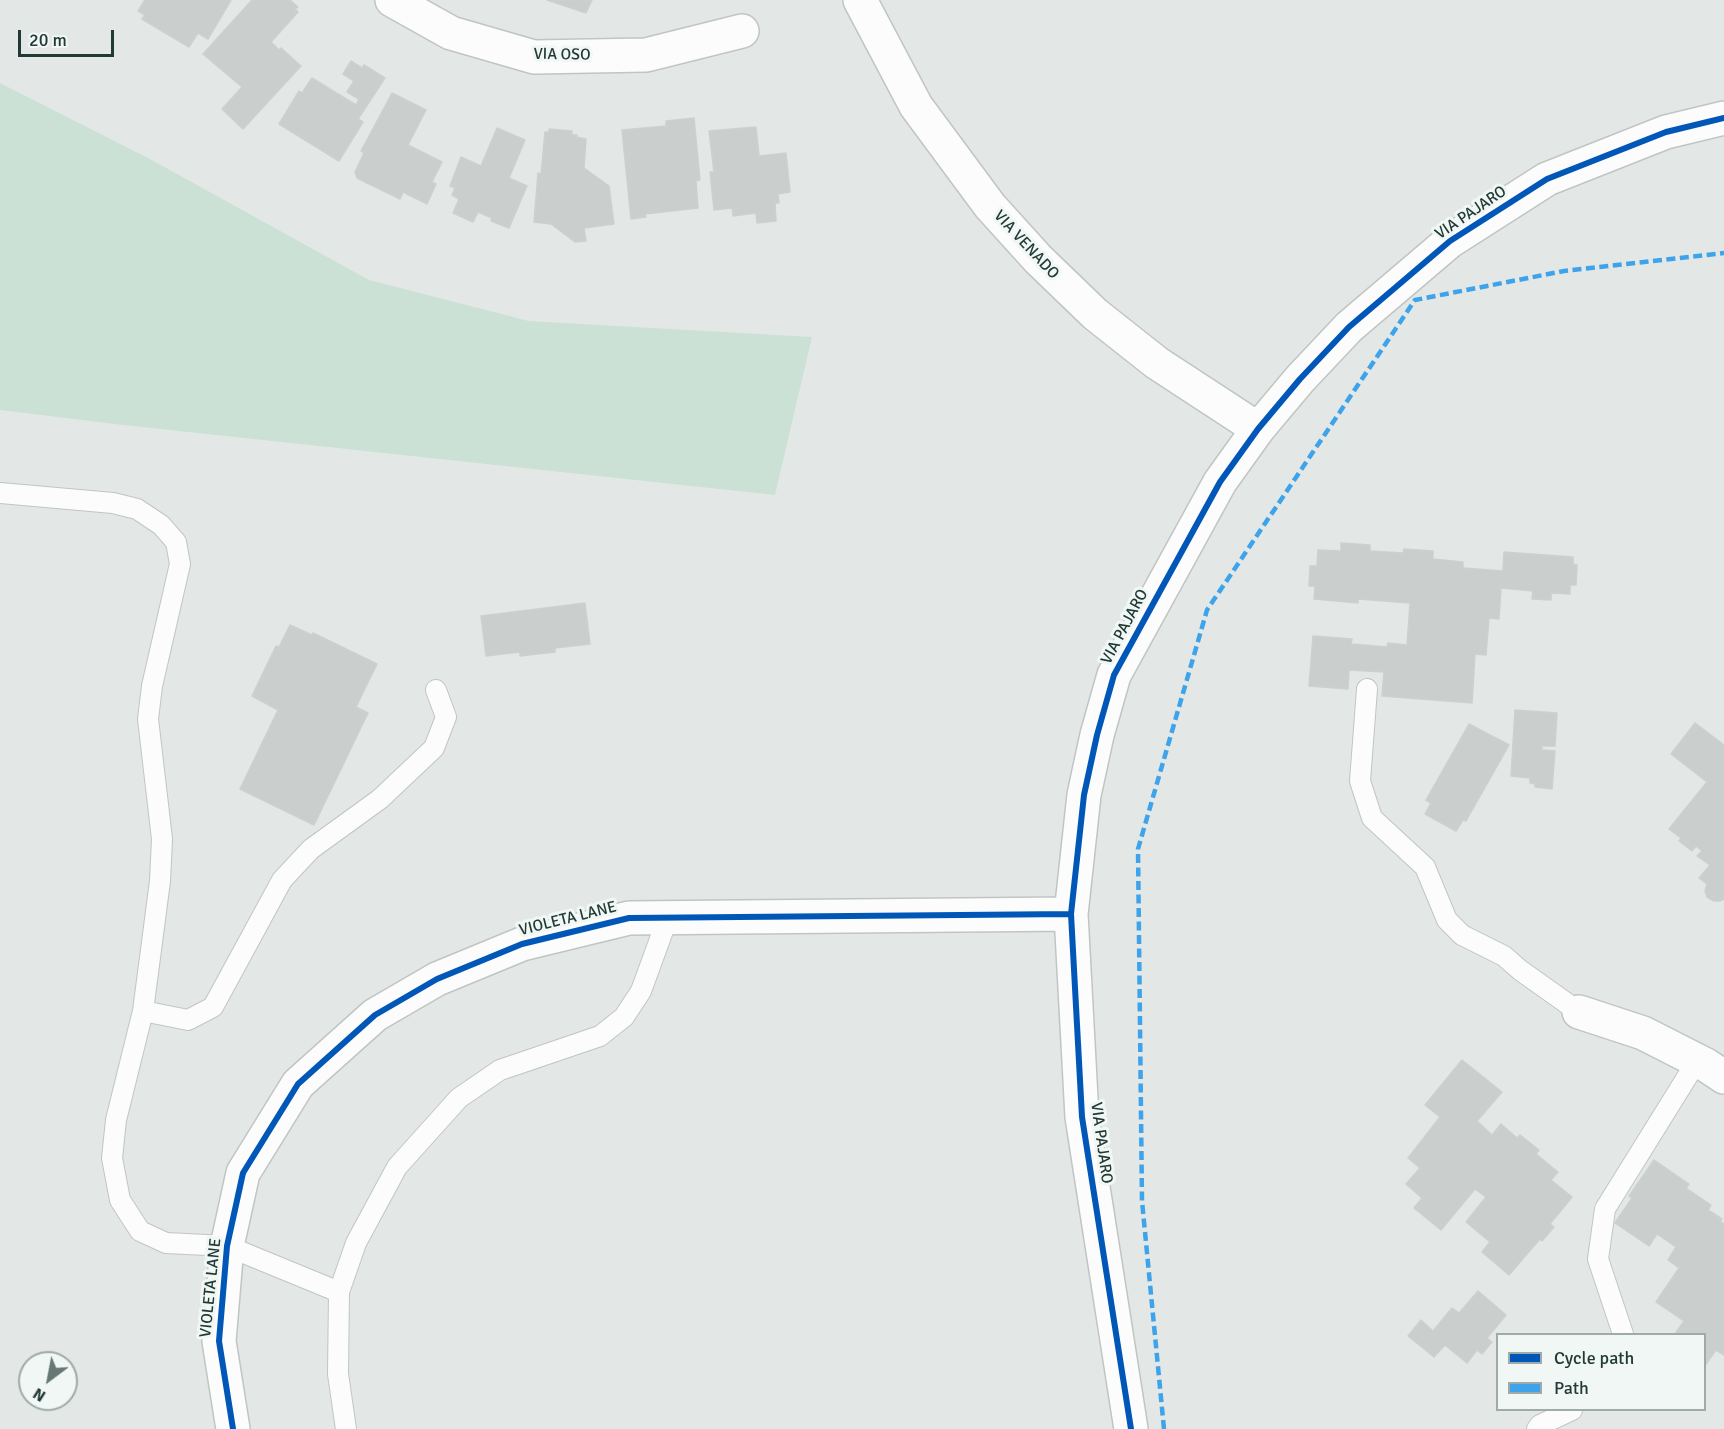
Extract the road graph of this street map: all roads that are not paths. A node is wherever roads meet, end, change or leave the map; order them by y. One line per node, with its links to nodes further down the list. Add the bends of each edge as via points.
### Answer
1 (392, 0): 3 (street, VIA OSO, via 451,33 534,57 646,55)
2 (860, 0): 5 (street, VIA VENADO, via 916,106 990,206 1038,259 1095,314 1157,363)
3 (742, 31)
4 (1724, 118): 5 (street, VIA PAJARO, via 1666,132 1547,179 1449,241 1349,327)
5 (1258, 429): 9 (street, VIA PAJARO, via 1220,482 1114,675 1084,795)
6 (0, 493): 11 (lane, via 137,508 176,542 180,564 148,719 162,839)
7 (1367, 689): 12 (lane, via 1360,780 1372,818 1425,867 1447,920 1462,935 1504,956)
8 (436, 690): 11 (lane, via 446,717 434,748 380,799 311,849 282,880 213,1007 188,1020)
9 (1071, 914): 10 (street, VIOLETA LANE); 20 (street, VIA PAJARO, via 1082,1117)
10 (668, 917): 14 (street, VIOLETA LANE, via 629,918 522,944 436,979 375,1015 298,1084 243,1173); 15 (lane, via 641,991 624,1017 600,1036 500,1070 459,1098 397,1167 356,1243)
11 (143, 1011): 14 (lane, via 116,1120 112,1158 120,1200 140,1231 166,1243)
12 (1579, 1012): 13 (street, via 1643,1033)
13 (1710, 1069): 16 (lane, via 1605,1209 1598,1259)
14 (227, 1246): 15 (lane); 18 (street, VIOLETA LANE, via 219,1341)
15 (339, 1292): 19 (lane, via 338,1374)
16 (1622, 1333)
17 (1570, 1411): 21 (lane)
18 (233, 1429)
19 (346, 1429)
20 (1131, 1429)
21 (1537, 1429)

